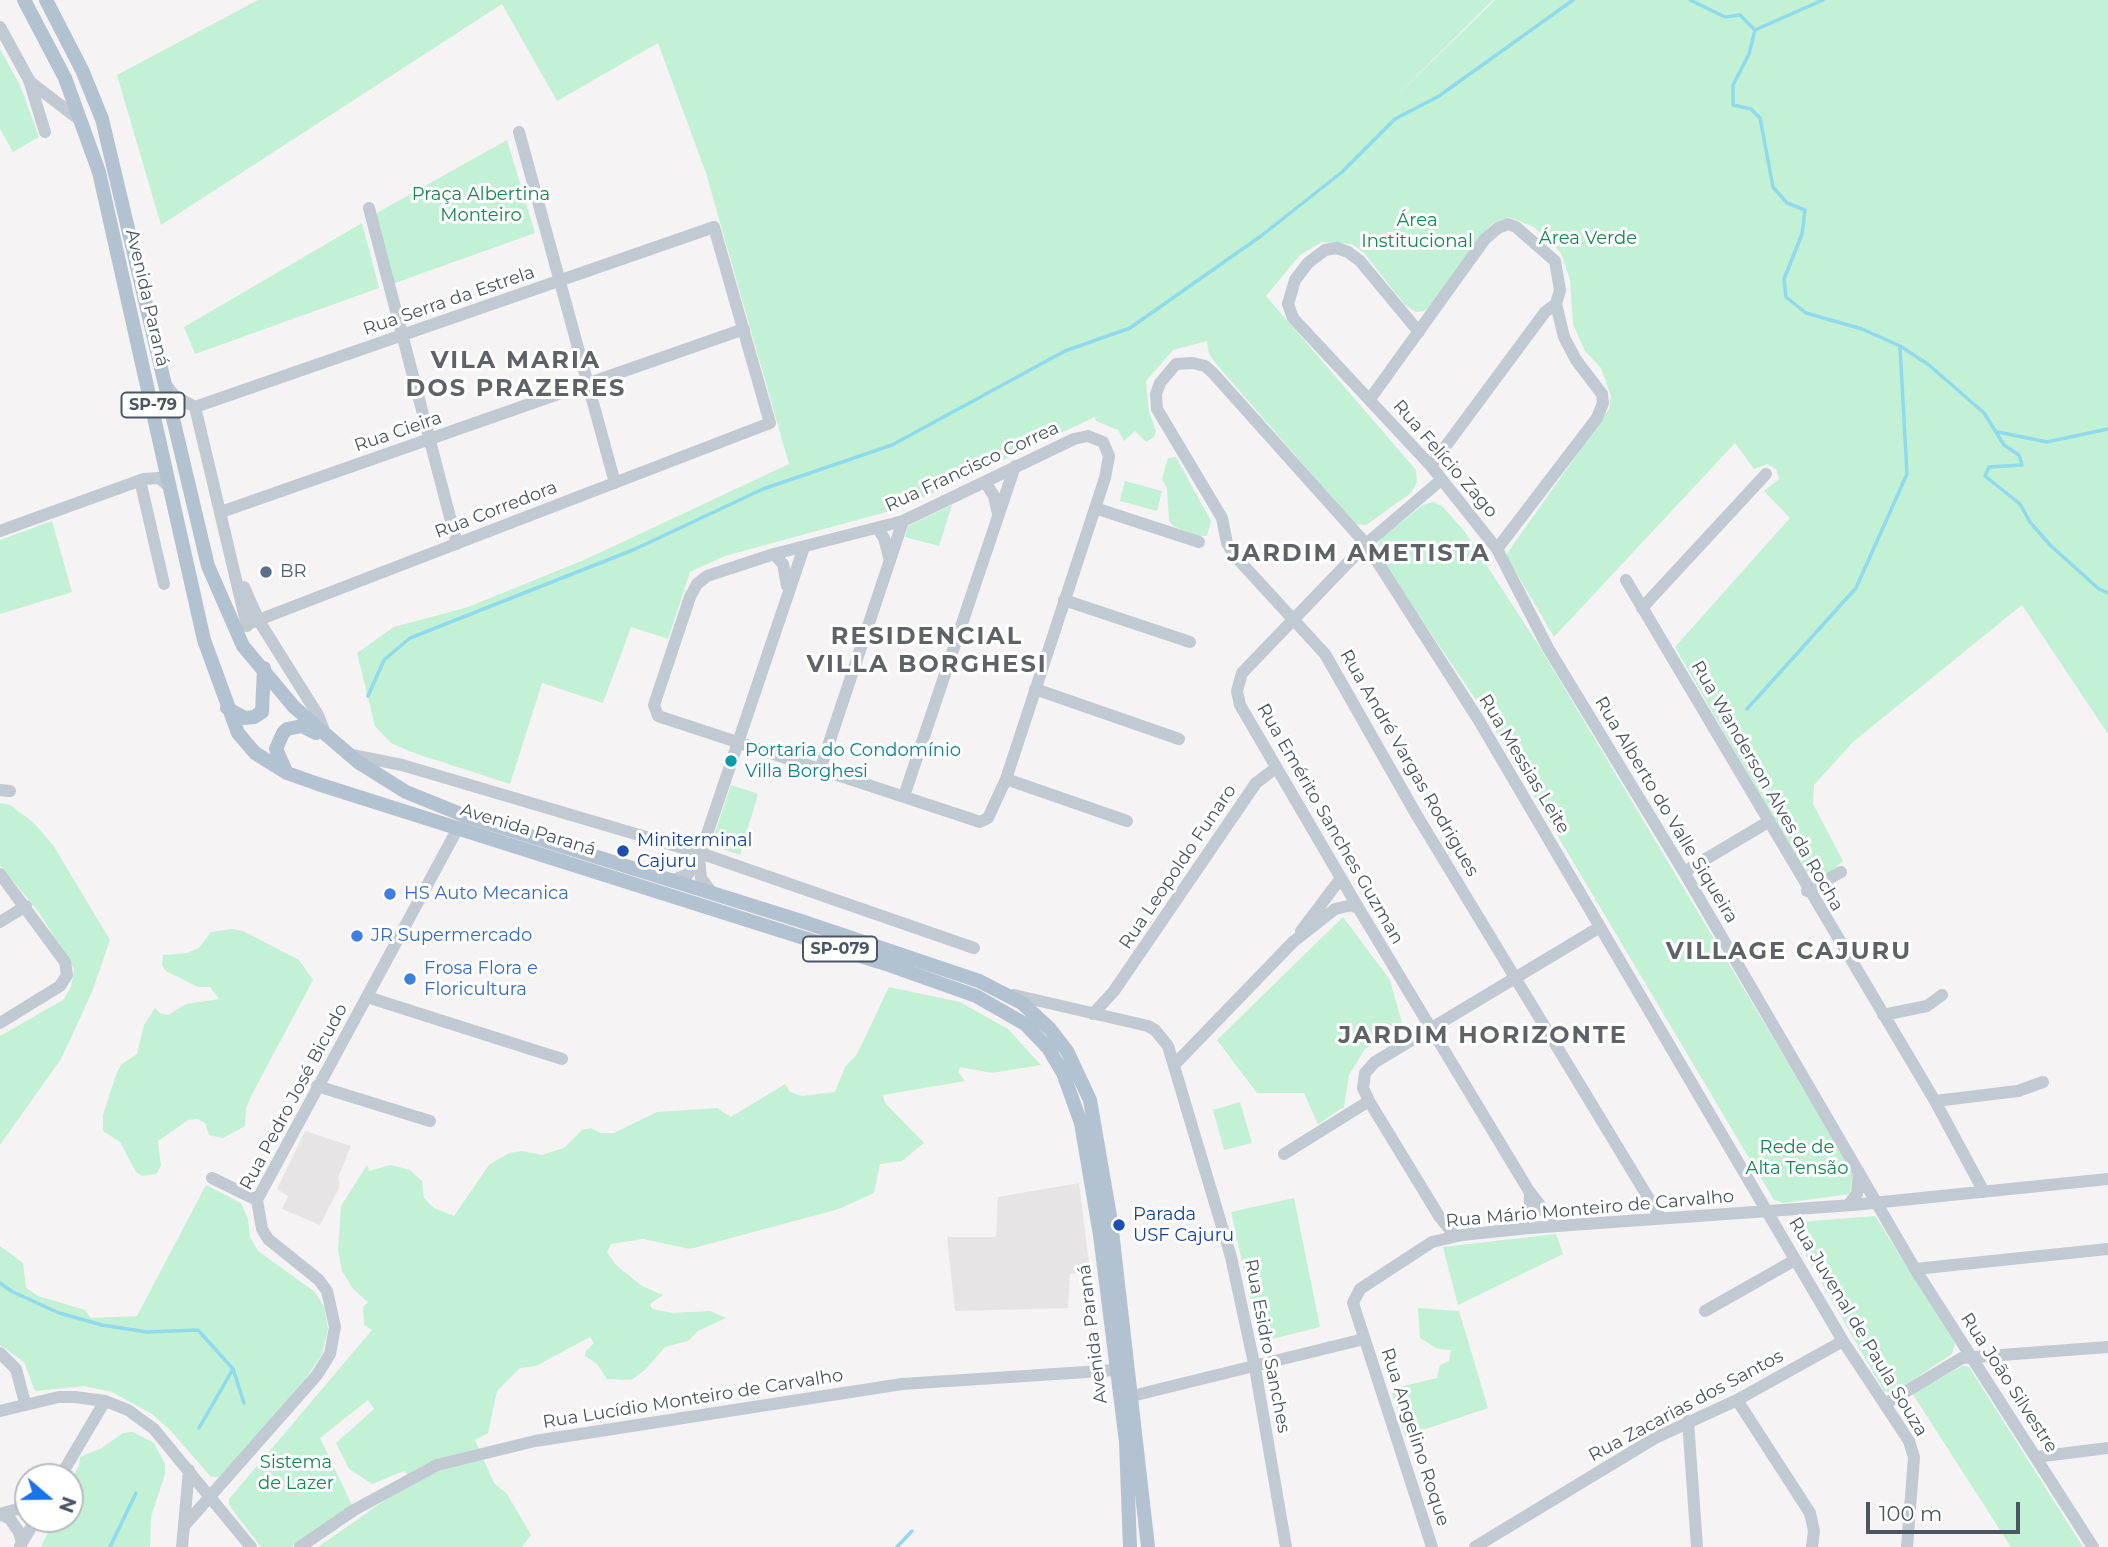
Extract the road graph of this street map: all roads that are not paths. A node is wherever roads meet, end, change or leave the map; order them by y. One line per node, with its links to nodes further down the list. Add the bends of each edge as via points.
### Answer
1 (24, 0): 5 (main road, Avenida Paraná / SP-79)
2 (46, 0): 15 (main road, Avenida Paraná / SP-79, via 102,119)
3 (0, 27): 4 (street)
4 (29, 80): 5 (street); 6 (street)
5 (84, 123): 20 (main road, Avenida Paraná / SP-79)
6 (45, 132)
7 (519, 132): 9 (street)
8 (369, 208): 13 (street)
9 (560, 281): 11 (street, Rua Serra da Estrela, via 714,228); 13 (street, Rua Serra da Estrela); 16 (street)
10 (1556, 304): 12 (street, via 1560,290 1555,261 1508,224 1485,239); 22 (street, via 1545,312); 39 (street, via 1570,349 1602,394 1601,411)
11 (744, 329): 16 (street, Rua Cieira); 27 (street, Rua Corredora, via 770,423)
12 (1419, 332): 17 (street); 17 (street, Rua Felício Zago, via 1360,261 1337,248 1325,250 1295,280 1289,312)
13 (402, 335): 18 (street, Rua Serra da Estrela); 19 (street)
14 (1205, 366): 37 (street, Rua Messias Leite); 47 (street, Rua André Vargas Rodrigues, via 1176,364 1160,383 1157,408 1222,518 1234,555)
15 (164, 382): 18 (street, Avenida Paraná, via 175,396); 48 (main road, Avenida Paraná / SP-79, via 208,566)
16 (588, 384): 19 (street, Rua Cieira); 27 (street)
17 (1370, 398): 22 (street, Rua Felício Zago)
18 (195, 407): 30 (street, Avenida Paraná)
19 (429, 439): 30 (street, Rua Cieira); 36 (street)
20 (163, 453): 24 (street, via 155,471); 28 (main road, Avenida Paraná / SP-79)
21 (1015, 466): 26 (street, Rua Francisco Correa); 29 (street, Rua Francisco Correa, via 1074,439 1088,436 1103,442 1109,456); 31 (street)
22 (1431, 466): 25 (street, Rua Felício Zago)
23 (1766, 474): 46 (street)
24 (142, 480): 28 (street, via 160,478); 34 (street); 43 (street)
25 (1441, 480): 37 (street, Rua Emérito Sanches Guzman); 39 (street, Rua Felício Zago)
26 (985, 482): 31 (street, via 994,496); 32 (street, Rua Francisco Correa)
27 (615, 483): 36 (street, Rua Corredora)
28 (170, 487): 49 (main road, Avenida Paraná / SP-79)
29 (1095, 508): 35 (street); 45 (street)
30 (221, 512): 48 (street, Avenida Paraná)
31 (998, 518): 63 (street)
32 (903, 521): 33 (street, Rua Francisco Correa); 41 (street)
33 (878, 529): 38 (street, Rua Francisco Correa); 41 (street)
34 (0, 531)
35 (1199, 542)
36 (457, 544): 48 (street, Rua Corredora)
37 (1366, 544): 47 (street, Rua Emérito Sanches Guzman); 78 (street, Rua Messias Leite, via 1478,719)
38 (804, 547): 40 (street, Rua Francisco Correa); 44 (street)
39 (1497, 549): 51 (street, Rua Felício Zago)
40 (774, 554): 44 (street, via 783,564); 57 (street, Rua Francisco Correa, via 707,576 697,584 654,705 665,720)
41 (890, 561): 59 (street)
42 (1626, 580): 46 (street, Rua Wanderson Alves da Rocha)
43 (164, 584)
44 (787, 590): 57 (street)
45 (1063, 600): 50 (street); 53 (street)
46 (1642, 608): 65 (street, Rua Wanderson Alves da Rocha)
47 (1294, 621): 60 (street, Rua Emérito Sanches Guzman, via 1242,673 1237,684 1240,705); 81 (street, Rua André Vargas Rodrigues, via 1325,654)
48 (247, 625): 52 (main road, Avenida Paraná / SP-079, via 243,646); 55 (street, Avenida Paraná, via 318,715)
49 (204, 640): 54 (main road, Avenida Paraná / SP-079)
50 (1190, 642)
51 (1548, 648): 68 (street, Rua Alberto do Valle Siqueira)
52 (264, 668): 54 (main road, via 262,712 245,718); 55 (main road, Avenida Paraná / SP-079, via 294,707)
53 (1035, 689): 56 (street); 62 (street)
54 (227, 708): 61 (main road, Avenida Paraná / SP-079, via 238,733 255,753)
55 (327, 738): 58 (main road, Avenida Paraná / SP-079); 61 (main road, SP-079, via 302,726 287,729 276,749)
56 (1179, 738)
57 (736, 743): 59 (street); 67 (street)
58 (347, 754): 67 (street, via 402,765); 72 (main road, Avenida Paraná / SP-079, via 390,784 440,806)
59 (821, 767): 63 (street)
60 (1276, 768): 71 (street, Rua Emérito Sanches Guzman); 83 (street, Rua Leopoldo Funaro, via 1256,783)
61 (287, 773): 66 (main road, Avenida Paraná / SP-079)
62 (1006, 779): 63 (street, via 988,818 981,822); 64 (street)
63 (904, 796)
64 (1127, 821)
65 (1768, 822): 68 (street); 73 (street, Rua Wanderson Alves da Rocha)
66 (458, 828): 85 (street, Rua Pedro José Bicudo); 126 (main road, Avenida Paraná / SP-079, via 875,960 976,996 1025,1024 1053,1055 1079,1111)
67 (700, 855): 72 (street, via 688,874); 74 (street, via 701,878); 80 (street)
68 (1684, 872): 99 (street, Rua Alberto do Valle Siqueira)
69 (1841, 872): 73 (street)
70 (0, 874): 75 (street)
71 (1341, 878): 76 (street, Rua Emérito Sanches Guzman); 79 (street)
72 (671, 881): 74 (main road, Avenida Paraná / SP-079)
73 (1807, 891): 87 (street, Rua Wanderson Alves da Rocha)
74 (712, 893): 82 (main road, Avenida Paraná / SP-079)
75 (26, 906): 77 (street); 89 (street, via 65,962 67,975 60,986)
76 (1359, 909): 79 (street, via 1352,905 1335,909); 90 (street, Rua Emérito Sanches Guzman)
77 (0, 922)
78 (1600, 927): 81 (street); 108 (street, Rua Messias Leite)
79 (1293, 942): 92 (street)
80 (974, 948)
81 (1516, 977): 90 (street); 110 (street, Rua André Vargas Rodrigues)
82 (1001, 990): 86 (street, Rua Esidro Sanches); 127 (main road, Avenida Paraná / SP-079, via 1050,1029 1075,1065 1090,1100 1111,1222)
83 (1114, 991): 86 (street, Rua Leopoldo Funaro); 88 (street, via 1111,1006)
84 (1942, 995): 87 (street, via 1927,1006)
85 (367, 997): 91 (street); 94 (street, Rua Pedro José Bicudo)
86 (1093, 1014): 88 (street, Rua Esidro Sanches)
87 (1883, 1015): 96 (street, Rua Wanderson Alves da Rocha)
88 (1123, 1021): 92 (street, Rua Esidro Sanches, via 1155,1030)
89 (0, 1023)
90 (1431, 1028): 95 (street, via 1369,1067 1363,1080); 102 (street, Rua Emérito Sanches Guzman)
91 (562, 1059)
92 (1175, 1064): 125 (street, Rua Esidro Sanches, via 1231,1257)
93 (2043, 1082): 96 (street, via 2018,1091)
94 (317, 1086): 97 (street); 104 (street, Rua Pedro José Bicudo)
95 (1370, 1101): 98 (street); 109 (street)
96 (1935, 1101): 103 (street, Rua Wanderson Alves da Rocha)
97 (430, 1121)
98 (1284, 1154)
99 (1859, 1172): 106 (street, Rua Alberto do Valle Siqueira); 107 (street, via 1857,1194)
100 (212, 1178): 104 (street)
101 (2108, 1179): 103 (street, Rua Mário Monteiro de Carvalho)
102 (1529, 1191): 111 (street, Rua Emérito Sanches Guzman); 112 (street)
103 (1984, 1192): 105 (street, Rua Mário Monteiro de Carvalho)
104 (257, 1200): 138 (street, Rua Pedro José Bicudo, via 268,1239 320,1280 327,1291 335,1316 334,1341 325,1366)
105 (1908, 1200): 106 (street, Rua Mário Monteiro de Carvalho); 114 (street, via 1895,1219)
106 (1877, 1203): 107 (street, Rua Mário Monteiro de Carvalho); 114 (street, Rua João Silvestre)
107 (1848, 1205): 108 (street, Rua Mário Monteiro de Carvalho)
108 (1768, 1211): 110 (street, Rua Mário Monteiro de Carvalho); 117 (street, Rua Juvenal de Paula Souza)
109 (1439, 1216): 113 (street); 115 (street)
110 (1660, 1217): 111 (street, Rua Mário Monteiro de Carvalho)
111 (1556, 1226): 112 (street, Rua Mário Monteiro de Carvalho)
112 (1529, 1228): 113 (street, Rua Mário Monteiro de Carvalho)
113 (1455, 1236): 115 (street, Rua Mário Monteiro de Carvalho)
114 (1898, 1238): 118 (street, Rua João Silvestre)
115 (1441, 1239): 120 (street, Rua Mário Monteiro de Carvalho, via 1355,1295 1353,1303)
116 (2108, 1249): 118 (street)
117 (1795, 1260): 119 (street); 121 (street, Rua Juvenal de Paula Souza)
118 (1916, 1269): 124 (street, Rua João Silvestre)
119 (1705, 1311)
120 (1364, 1339): 125 (street); 148 (street, Rua Angelino Roque)
121 (1843, 1341): 128 (street, Rua Zacarias dos Santos); 131 (street, Rua Juvenal de Paula Souza)
122 (2108, 1347): 124 (street)
123 (0, 1353): 130 (street, via 16,1369)
124 (1972, 1357): 131 (street, via 1962,1358); 135 (street, Rua João Silvestre)
125 (1255, 1368): 127 (street); 147 (street, Rua Esidro Sanches)
126 (1117, 1370): 141 (main road, Avenida Paraná / SP-079); 145 (street, Rua Lucídio Monteiro de Carvalho, via 902,1384 535,1441 438,1465 383,1493)
127 (1132, 1396): 146 (main road, Avenida Paraná / SP-079)
128 (1737, 1400): 133 (street, Rua Zacarias dos Santos); 151 (street, via 1810,1513)
129 (105, 1401): 130 (street, via 59,1397); 136 (street); 137 (street, via 142,1418)
130 (25, 1404): 132 (street)
131 (1885, 1404): 152 (street, Rua Juvenal de Paula Souza, via 1914,1457)
132 (0, 1410)
133 (1688, 1422): 149 (street, Rua Zacarias dos Santos); 150 (street)
134 (2108, 1448): 135 (street)
135 (2036, 1457): 153 (street, Rua João Silvestre)
136 (68, 1463)
137 (189, 1470): 138 (street); 140 (street)
138 (211, 1498): 140 (street, Rua Pedro José Bicudo); 144 (street)
139 (0, 1514): 142 (street, via 15,1525)
140 (184, 1526): 143 (street)
141 (1131, 1544)
142 (21, 1545)
143 (182, 1547)
144 (251, 1547)
145 (300, 1547)
146 (1148, 1547)
147 (1286, 1547)
148 (1432, 1547)
149 (1475, 1547)
150 (1697, 1547)
151 (1812, 1547)
152 (1907, 1547)
153 (2093, 1547)

